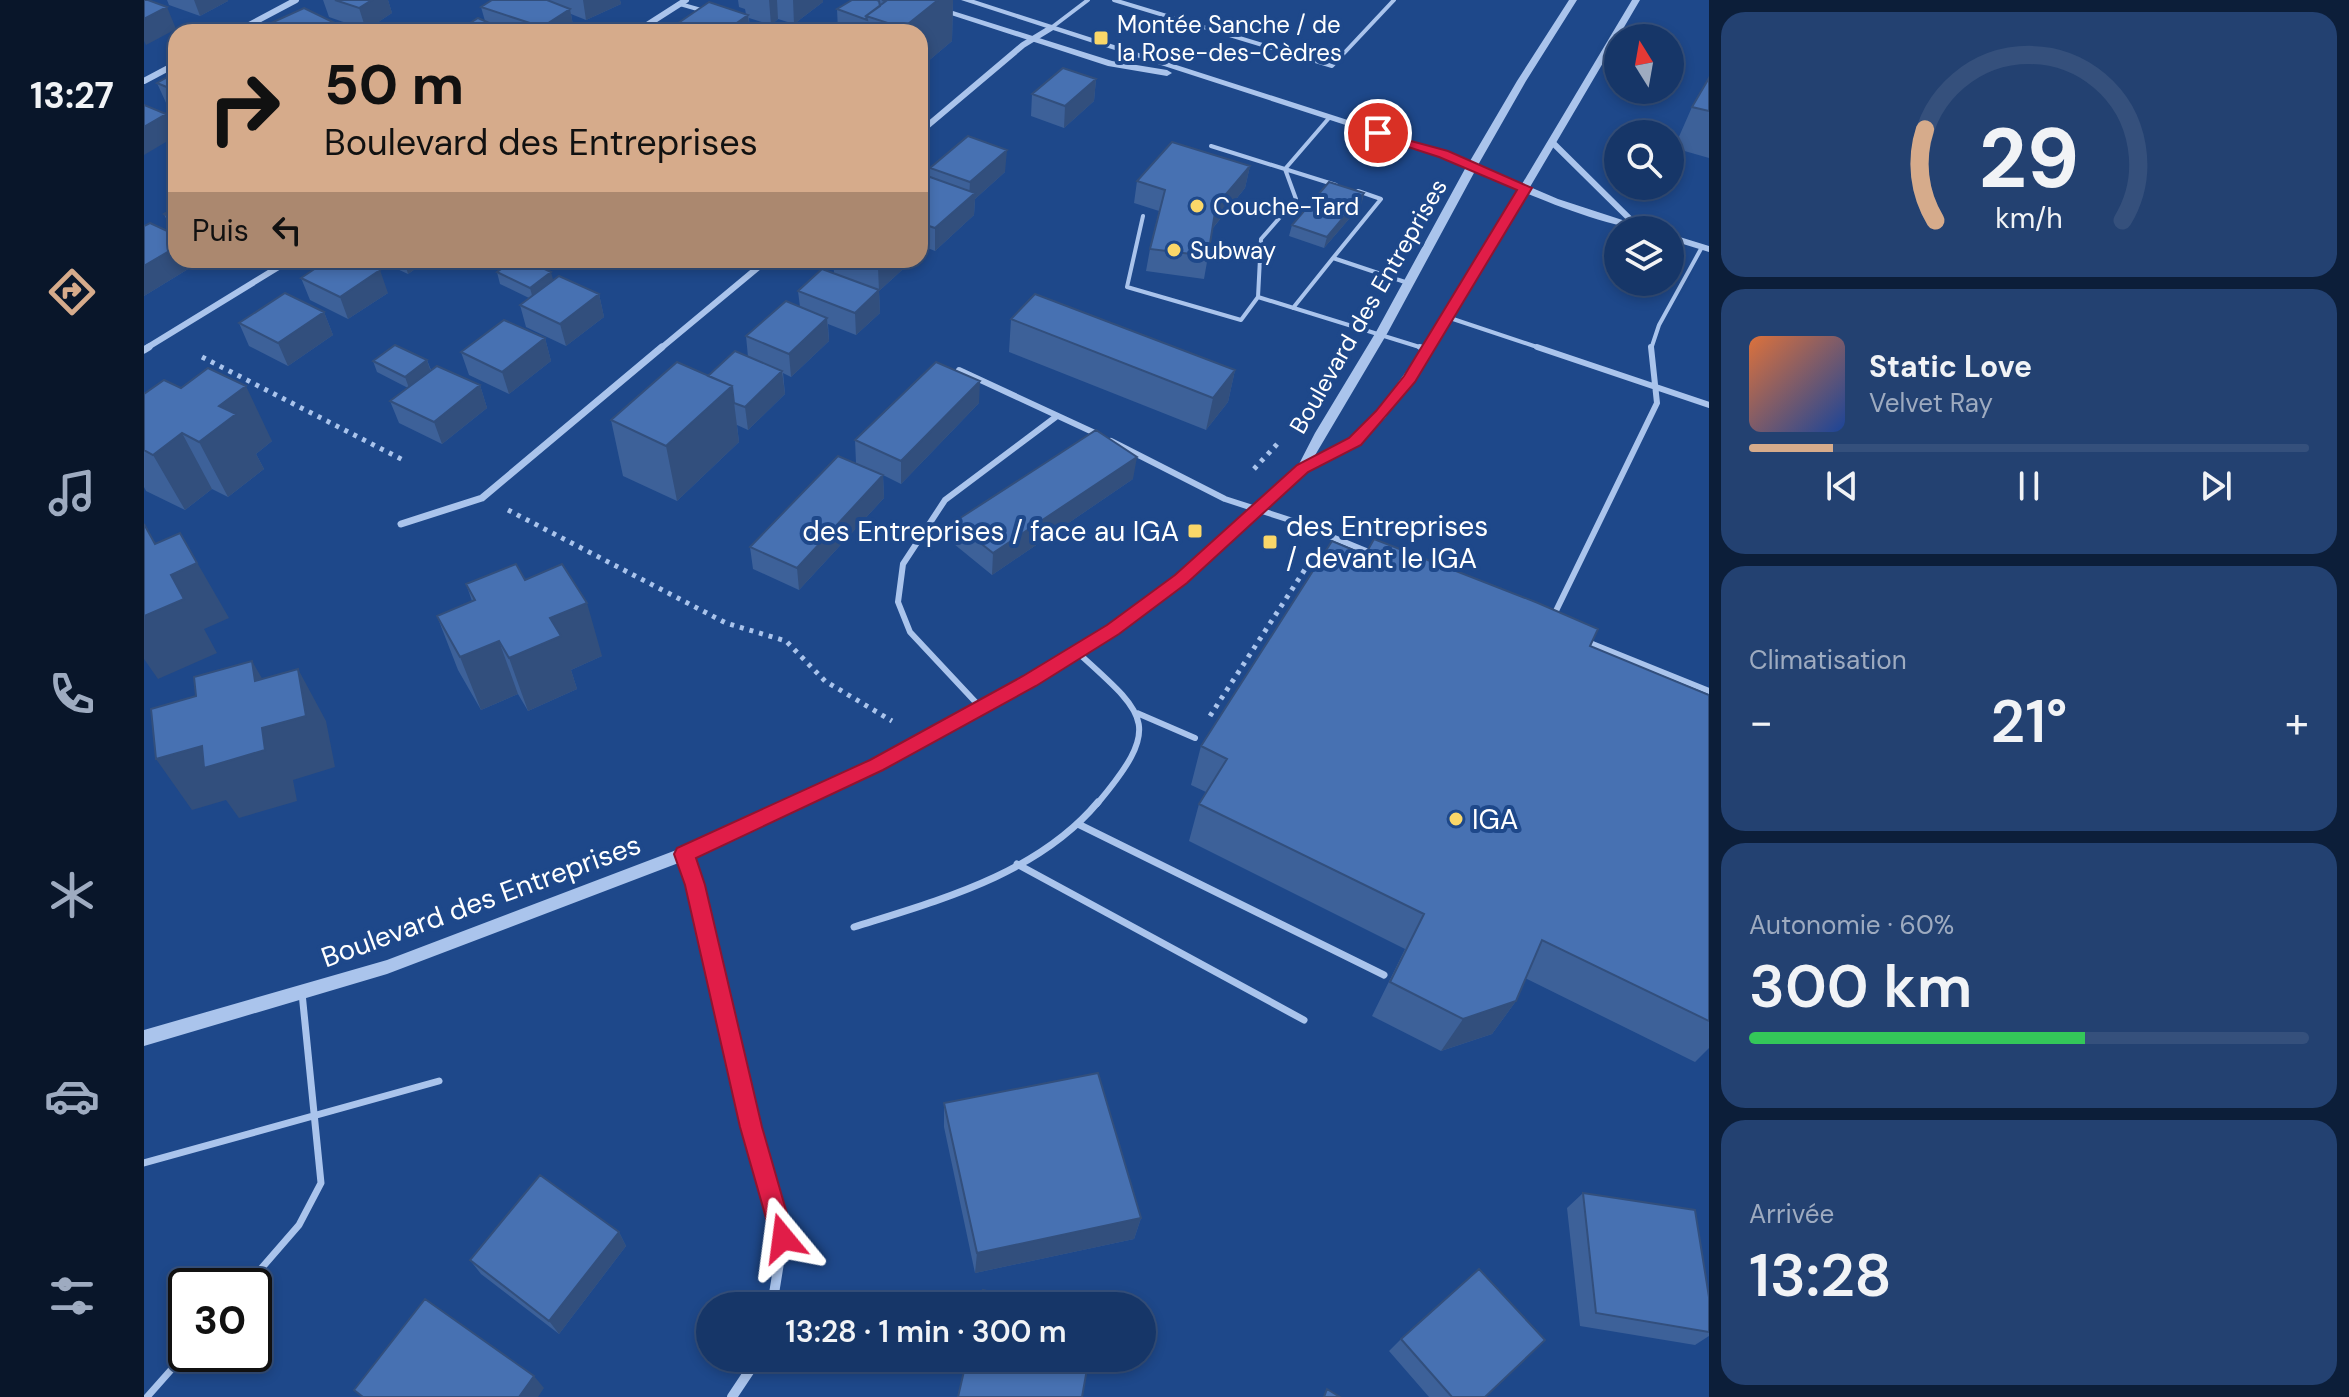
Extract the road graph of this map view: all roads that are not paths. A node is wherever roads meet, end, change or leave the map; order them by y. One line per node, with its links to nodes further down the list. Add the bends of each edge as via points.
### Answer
1 (296, 0): 11 (street)
2 (909, 0): 14 (street)
3 (965, 0): 13 (street)
4 (1088, 0): 13 (lane)
5 (1114, 0): 6 (lane, via 1332,66)
6 (1394, 0)
7 (1573, 0): 22 (street, Boulevard des Entreprises)
8 (1636, 0): 20 (street, Boulevard des Entreprises)
9 (683, 2): 10 (lane); 12 (street)
10 (701, 10)
11 (251, 24)
12 (649, 24)
13 (1051, 28): 14 (street); 16 (street)
14 (1033, 39): 16 (street, via 1111,64); 19 (street)
15 (168, 68): 17 (street)
16 (1195, 77): 18 (street)
17 (144, 81)
18 (1329, 118): 22 (street); 23 (lane)
19 (928, 125)
20 (1553, 143): 25 (street, Boulevard des Entreprises); 31 (street)
21 (1211, 146): 23 (lane)
22 (1473, 166): 25 (street); 39 (street, Boulevard des Entreprises)
23 (1285, 169): 24 (lane); 27 (lane, via 1296,199)
24 (1340, 186)
25 (1525, 188): 30 (street); 42 (street, Boulevard des Entreprises)
26 (1353, 190): 33 (lane, via 1381,199)
27 (1287, 209): 28 (lane); 40 (lane, via 1261,239)
28 (1296, 213)
29 (1143, 216): 40 (lane, via 1127,287 1241,320)
30 (1608, 216)
31 (1630, 216)
32 (1341, 228): 33 (lane)
33 (1353, 233): 36 (lane)
34 (1684, 241): 35 (street)
35 (1706, 248): 47 (lane, via 1652,342 1650,361)
36 (1333, 258): 39 (lane); 41 (lane)
37 (278, 268): 44 (street)
38 (757, 268): 52 (street, via 482,498)
39 (1408, 283): 43 (street, Boulevard des Entreprises)
40 (1258, 297): 41 (lane)
41 (1293, 308): 43 (lane)
42 (1446, 317): 45 (street, Boulevard des Entreprises); 47 (lane)
43 (1380, 335): 45 (lane); 50 (street, Boulevard des Entreprises, via 1322,425)
44 (144, 350)
45 (1428, 350): 50 (street, Boulevard des Entreprises, via 1397,396 1355,442)
46 (959, 370): 49 (lane)
47 (1657, 387): 48 (lane); 54 (lane, via 1657,403)
48 (1709, 405)
49 (1057, 416): 51 (lane); 58 (lane, via 945,500 903,564 898,602 910,632)
50 (1303, 468): 51 (street, Boulevard des Entreprises)
51 (1257, 511): 53 (lane); 56 (street, Boulevard des Entreprises, via 1181,579)
52 (401, 524)
53 (1374, 555)
54 (1549, 626)
55 (1573, 635): 57 (lane)
56 (1077, 652): 58 (street, Boulevard des Entreprises); 59 (lane)
57 (1709, 691)
58 (982, 709): 62 (street, Boulevard des Entreprises, via 865,771)
59 (1137, 713): 60 (lane); 61 (lane, via 1141,729 1127,769)
60 (1195, 738)
61 (1078, 824): 63 (lane); 65 (lane)
62 (684, 854): 66 (street, Boulevard des Entreprises, via 478,935); 73 (street, via 783,1238)
63 (1017, 864): 64 (lane, via 940,900); 67 (lane)
64 (854, 927)
65 (1384, 975)
66 (302, 993): 68 (street, Boulevard des Entreprises); 70 (lane)
67 (1304, 1020)
68 (144, 1038)
69 (439, 1081): 70 (lane)
70 (314, 1118): 71 (lane); 72 (lane, via 321,1183 316,1202)
71 (144, 1163)
72 (261, 1268)
73 (774, 1292)
74 (169, 1372): 76 (lane)
75 (749, 1372): 77 (street)
76 (147, 1397)
77 (732, 1397)

